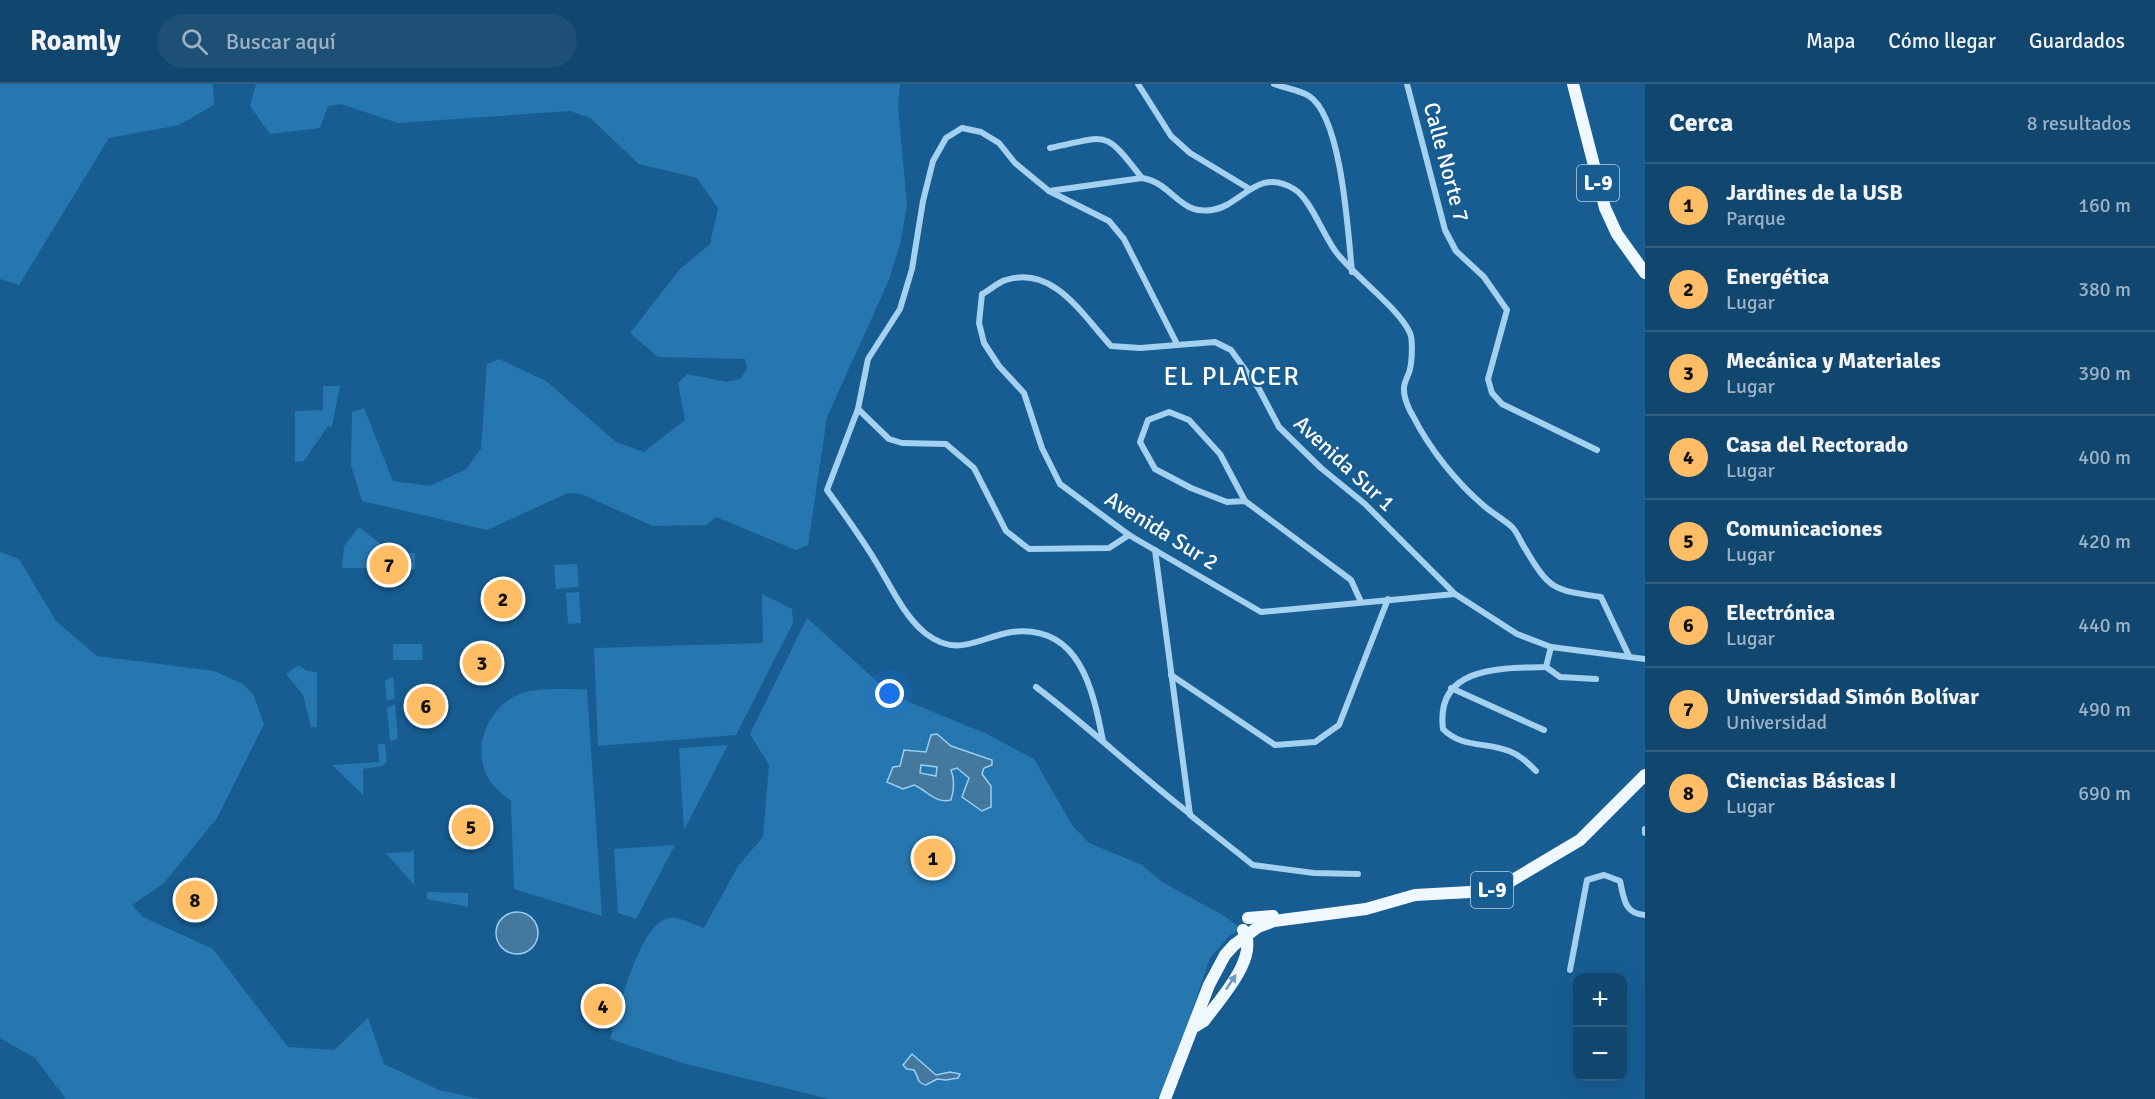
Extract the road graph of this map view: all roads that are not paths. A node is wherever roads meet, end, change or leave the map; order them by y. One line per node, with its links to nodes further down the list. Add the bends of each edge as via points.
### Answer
1 (1138, 84): 7 (street, via 1171,136)
2 (1274, 84): 9 (street, via 1309,96 1325,113 1345,194)
3 (1407, 84): 14 (street, Calle Norte 7, via 1445,230 1456,251 1484,278 1507,310 1488,379 1492,393 1502,404)
4 (1573, 84): 10 (main road, L-9, via 1605,208 1617,234)
5 (1050, 148): 6 (street, via 1108,139)
6 (1142, 178): 7 (street, via 1156,180 1181,205 1195,210 1231,204); 8 (street)
7 (1248, 188): 9 (street, via 1272,182 1294,188 1306,199 1324,236)
8 (1049, 191): 12 (street, via 1109,221 1124,238); 13 (street, via 1015,163 999,143 981,132 962,129 946,138 933,160 912,269 900,309 868,359)
9 (1352, 272): 22 (street, via 1394,311 1411,334 1411,367 1404,389 1412,416 1448,469 1482,504 1514,528 1543,579 1561,591 1601,597)
10 (1645, 273)
11 (982, 294): 12 (street, Avenida Sur 1, via 1006,280 1037,277 1055,286 1111,346); 16 (street, Avenida Sur 2, via 978,323 984,343 1024,393 1042,448 1060,484)
12 (1177, 344): 18 (street, Avenida Sur 1, via 1215,342 1231,350 1259,389 1279,428 1365,504)
13 (858, 409): 16 (street, via 889,439 946,444 974,468 1006,531 1029,549 1109,548); 30 (street, via 827,490 903,606 925,633 959,646 1011,632 1035,632 1055,640 1086,673)
14 (1597, 450)
15 (1245, 501): 15 (street, via 1220,454 1189,420 1169,412 1148,420 1140,442 1155,469 1227,502); 20 (street, via 1351,580)
16 (1129, 535): 17 (street, Avenida Sur 2)
17 (1155, 550): 20 (street, Avenida Sur 2, via 1261,612); 25 (street)
18 (1455, 594): 19 (street, Avenida Sur 2); 21 (street, Avenida Sur 1, via 1517,634)
19 (1388, 599): 20 (street, Avenida Sur 2); 25 (street, via 1339,725 1315,742 1275,745)
20 (1361, 602)
21 (1551, 647): 22 (street, Avenida Sur 1); 24 (street)
22 (1629, 656): 23 (street, Avenida Sur 1)
23 (1645, 659)
24 (1546, 667): 26 (street, via 1560,676); 28 (street, via 1480,672)
25 (1171, 675): 33 (street)
26 (1596, 679)
27 (1036, 687): 30 (street)
28 (1451, 688): 29 (street); 31 (street, via 1442,720 1443,729 1452,738 1509,751)
29 (1544, 730)
30 (1103, 741): 33 (street)
31 (1536, 771)
32 (1645, 776): 36 (main road, L-9, via 1580,840 1501,887 1415,895 1366,909)
33 (1190, 815): 34 (street, via 1253,865)
34 (1358, 874)
35 (1645, 915): 37 (street, via 1635,915 1626,908 1620,881 1604,874 1587,880)
36 (1301, 918): 38 (main road, L-9, bridge, via 1258,927 1234,945 1209,985); 38 (main road, one-way to 36, via 1204,1021 1243,964 1248,948 1246,924)
37 (1570, 970)
38 (1195, 1027): 39 (main road, L-9)
39 (1165, 1099)

